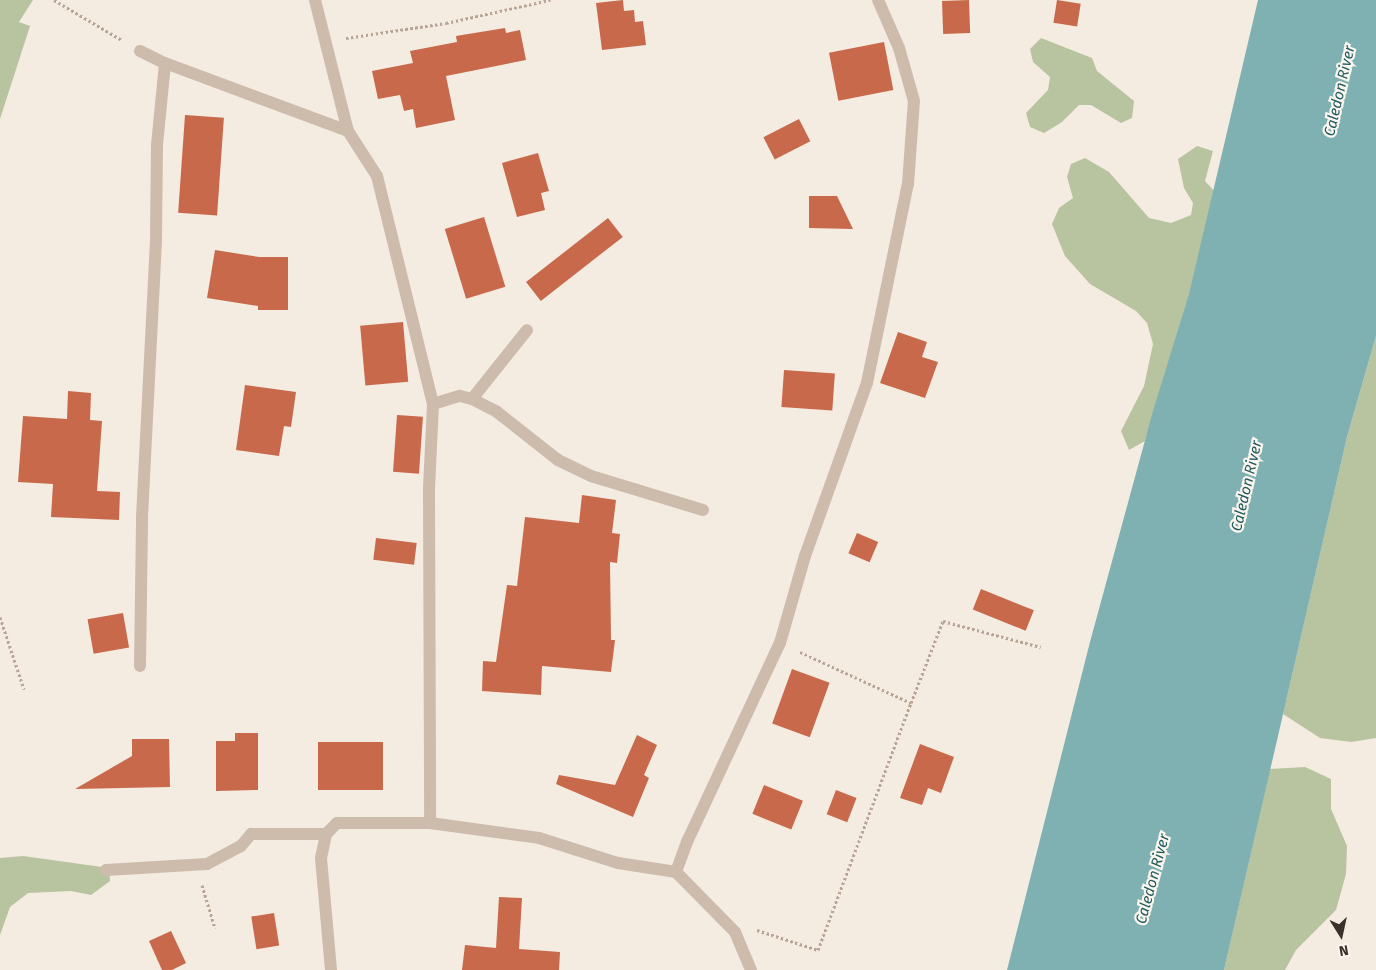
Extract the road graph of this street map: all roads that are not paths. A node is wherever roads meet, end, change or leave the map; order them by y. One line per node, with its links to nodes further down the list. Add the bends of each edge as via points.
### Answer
1 (315, 0): 5 (street)
2 (878, 0): 14 (street, via 899,48 914,101 908,184 867,383 805,556 780,643)
3 (140, 51): 4 (street)
4 (165, 63): 5 (street); 10 (street, via 157,145 156,238 142,517)
5 (348, 131): 8 (street, via 378,176)
6 (527, 330): 7 (street)
7 (472, 399): 8 (street, via 460,396); 9 (street, via 497,412 558,460 591,476)
8 (433, 404): 11 (street, via 429,500)
9 (703, 510)
10 (140, 666)
11 (430, 823): 12 (street, via 337,824); 14 (street, via 539,838 618,862)
12 (326, 834): 13 (street, via 251,834 241,846 207,864); 15 (street, via 322,858)
13 (106, 870)
14 (676, 872): 16 (street, via 735,932)
15 (331, 970)
16 (751, 970)

